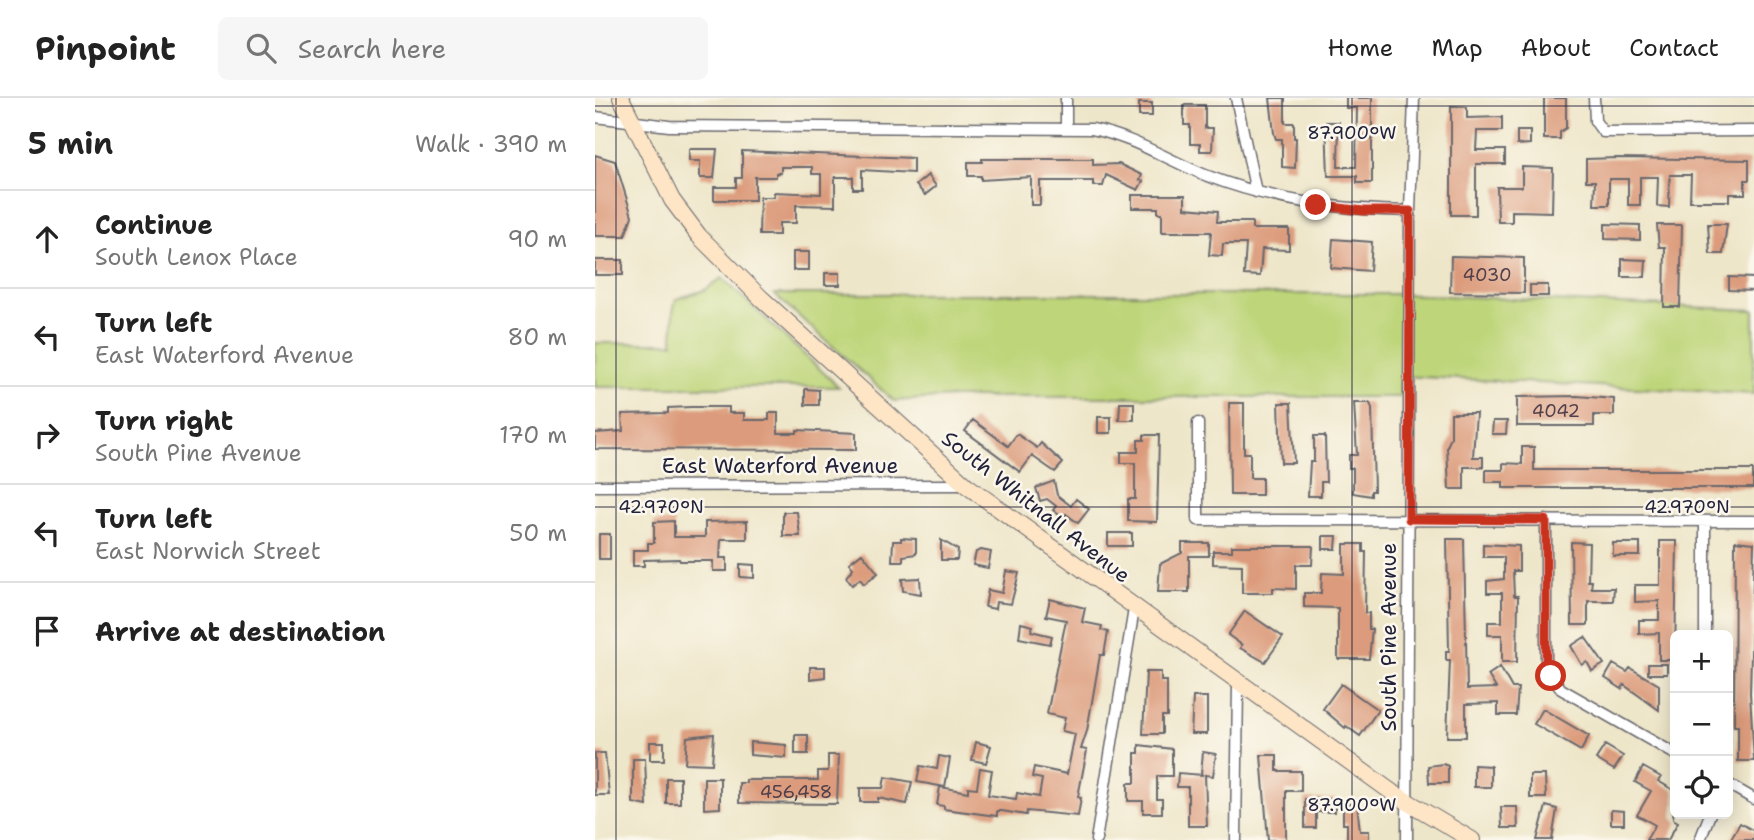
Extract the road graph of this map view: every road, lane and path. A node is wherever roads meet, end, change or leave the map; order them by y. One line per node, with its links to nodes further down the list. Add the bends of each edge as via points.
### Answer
1 (621, 98): 7 (street, South Whitnall Avenue)
2 (1066, 98): 8 (street)
3 (1235, 98): 10 (street)
4 (1414, 98): 11 (street, South Pine Avenue)
5 (1594, 98): 9 (street, via 1598,130)
6 (595, 117): 7 (street)
7 (633, 123): 8 (street); 13 (street, South Whitnall Avenue, via 672,200 713,251)
8 (1066, 128): 10 (street, via 1122,135 1206,175)
9 (1754, 131)
10 (1257, 192): 11 (street, via 1364,211)
11 (1410, 211): 15 (street, South Pine Avenue)
12 (1198, 423): 15 (street, via 1198,520)
13 (966, 485): 14 (street, East Waterford Avenue); 19 (street, South Whitnall Avenue)
14 (595, 486)
15 (1409, 519): 16 (street); 25 (street, South Pine Avenue)
16 (1546, 520): 17 (street); 22 (street, via 1546,662 1551,676 1561,688)
17 (1706, 521): 18 (street); 20 (street)
18 (1754, 521)
19 (1134, 608): 21 (street, South Whitnall Avenue); 27 (street)
20 (1705, 630)
21 (1238, 684): 25 (street, South Whitnall Avenue); 28 (street)
22 (1670, 751)
23 (1733, 787): 24 (street)
24 (1754, 799)
25 (1408, 803): 29 (street, South Pine Avenue); 30 (street, South Whitnall Avenue)
26 (1708, 819): 31 (street)
27 (1096, 840)
28 (1236, 840)
29 (1408, 840)
30 (1472, 840)
31 (1700, 840)

